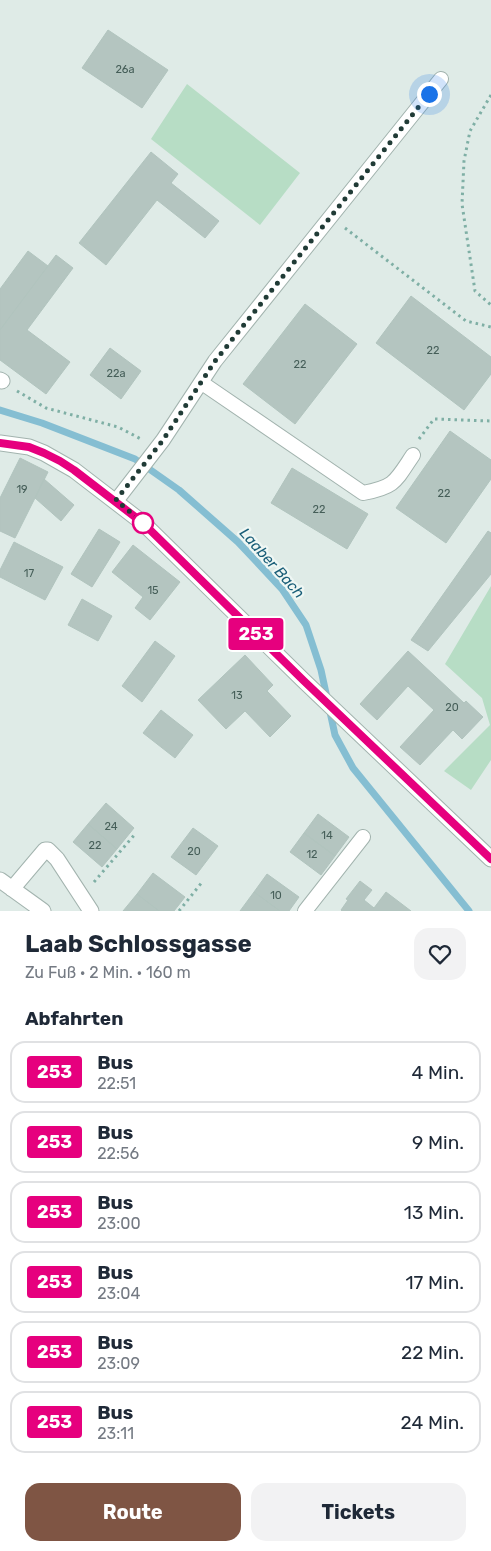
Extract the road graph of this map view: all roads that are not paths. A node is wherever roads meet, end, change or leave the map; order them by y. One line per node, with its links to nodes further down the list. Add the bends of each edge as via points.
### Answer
1 (441, 79): 2 (lane, via 215,361)
2 (202, 382): 4 (lane, via 362,493 385,489 398,479); 5 (lane)
3 (0, 443): 5 (street, via 29,447 44,453)
4 (413, 455)
5 (116, 500): 7 (street)
6 (363, 836): 11 (lane)
7 (491, 859)
8 (6, 884): 9 (street); 10 (street, via 48,850)
9 (43, 911)
10 (91, 911)
11 (304, 911)

